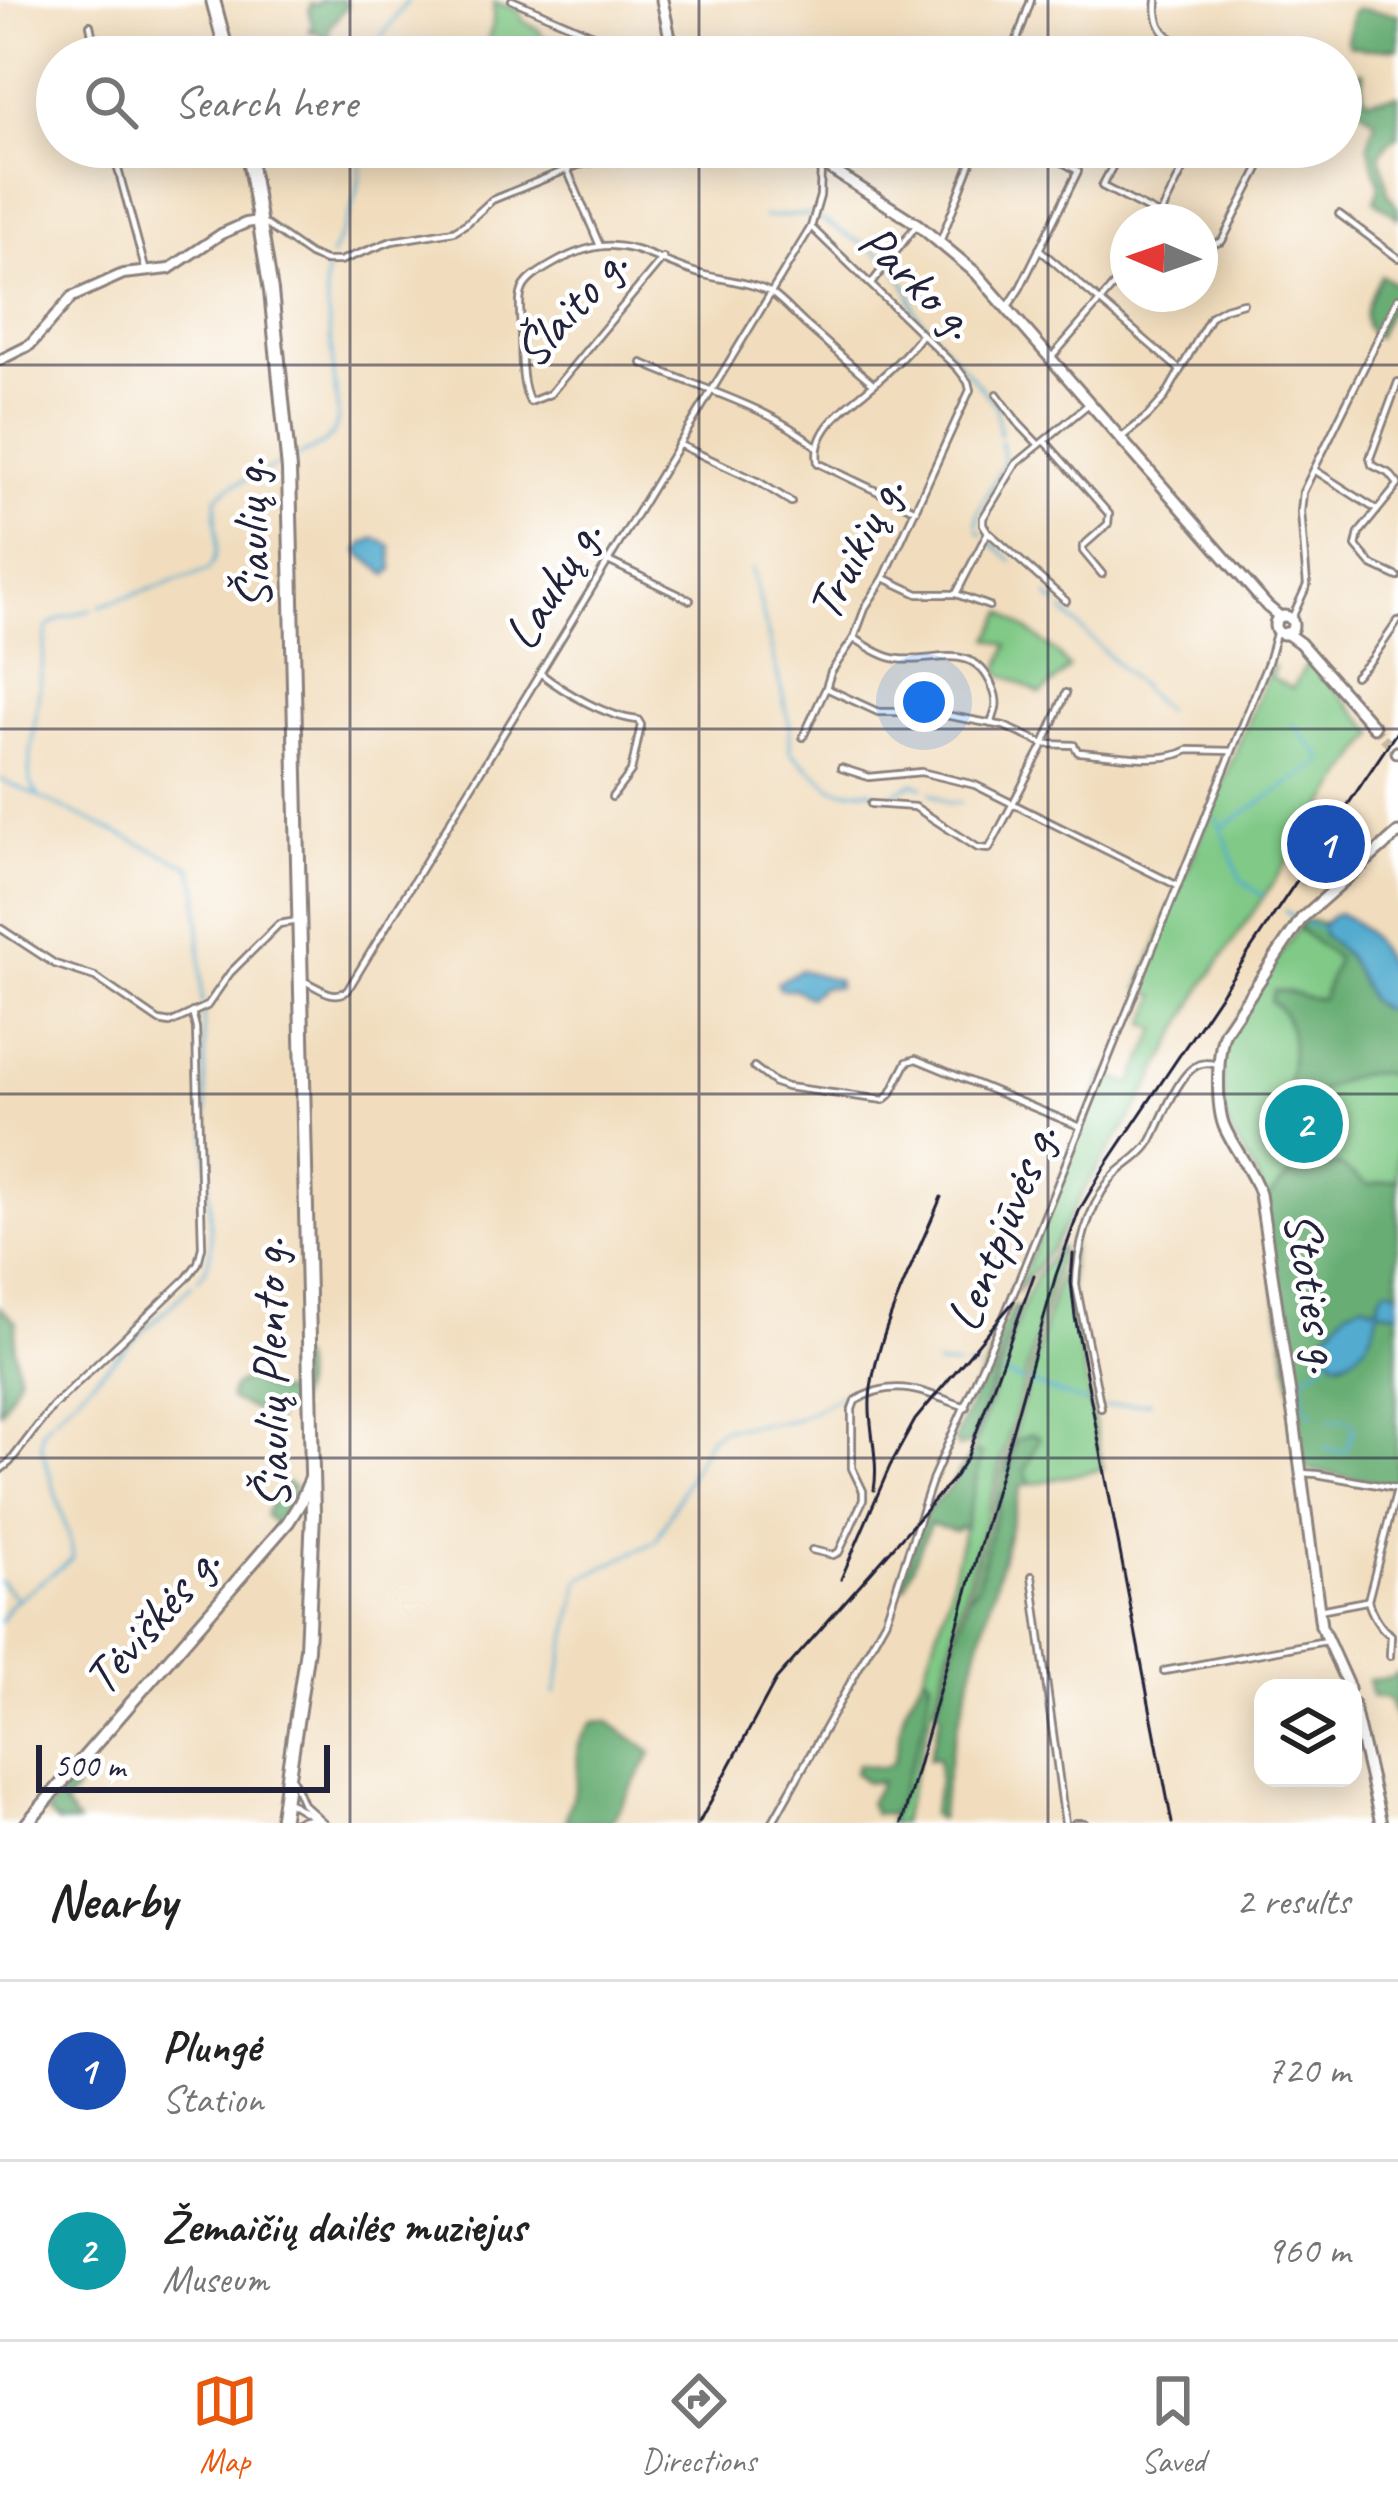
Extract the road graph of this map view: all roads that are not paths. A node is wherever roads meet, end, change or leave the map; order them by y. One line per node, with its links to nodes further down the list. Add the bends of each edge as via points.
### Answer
1 (213, 0): 8 (highway)
2 (512, 0): 9 (street)
3 (1031, 0): 11 (street)
4 (1157, 0): 12 (street, via 1156,22)
5 (663, 2): 10 (main road)
6 (90, 25): 7 (street)
7 (92, 36)
8 (222, 36)
9 (595, 36)
10 (670, 36)
11 (1018, 36)
12 (1169, 36)
13 (118, 168): 36 (street)
14 (251, 168): 27 (highway, Šiaulių g.)
15 (571, 168): 23 (street)
16 (821, 168): 29 (street, Laukų g.)
17 (829, 168): 28 (main road)
18 (969, 168): 30 (street)
19 (1073, 168): 33 (street)
20 (1112, 168): 24 (street, via 1102,186)
21 (1184, 168): 25 (street)
22 (1259, 168): 31 (street)
23 (567, 169): 27 (street, via 492,200 454,231 392,241 345,260 320,260); 32 (street)
24 (1134, 204)
25 (1166, 204)
26 (1340, 214): 34 (street)
27 (261, 221): 36 (street, via 221,234 170,269); 91 (highway, Šiaulių g., via 289,470)
28 (917, 224): 30 (main road); 37 (street)
29 (811, 226): 37 (street, Parko g.); 39 (street, Laukų g.)
30 (940, 242): 43 (main road)
31 (1218, 244)
32 (600, 246): 35 (street); 35 (street, Šlaito g., via 570,254 523,287 530,403 550,394)
33 (1039, 249): 41 (street); 43 (street)
34 (1398, 257)
35 (663, 258): 39 (street)
36 (146, 272): 46 (street, via 72,297 30,345)
37 (871, 284): 44 (street, Parko g.)
38 (1110, 290): 41 (street)
39 (769, 292): 50 (street); 52 (street, Laukų g.)
40 (1398, 298): 59 (street, Lentpjūvės g.)
41 (1101, 301): 45 (street); 48 (street)
42 (1243, 303): 48 (street, via 1211,316)
43 (1007, 308): 45 (main road)
44 (921, 335): 50 (street); 51 (street, Parko g.)
45 (1051, 358): 54 (main road)
46 (0, 360)
47 (641, 363): 52 (street)
48 (1180, 370): 55 (street, via 1165,397)
49 (1398, 382): 60 (street, via 1370,458)
50 (874, 384): 58 (street, via 836,414)
51 (970, 390): 62 (street, Truikių g.)
52 (709, 392): 57 (street, Laukų g.); 58 (street, via 773,416)
53 (997, 394): 56 (street)
54 (1090, 404): 55 (main road); 56 (street)
55 (1120, 438): 74 (main road)
56 (1043, 443): 64 (street, via 1011,471 983,518); 66 (street, via 1109,514 1083,546)
57 (678, 444): 61 (street); 65 (street, Laukų g.)
58 (817, 447): 62 (street, via 818,463)
59 (1315, 470): 63 (street); 74 (street, Lentpjūvės g., via 1302,499 1305,592)
60 (1398, 485): 63 (street)
61 (791, 502)
62 (916, 510): 67 (street, Truikių g.)
63 (1377, 510): 68 (street, via 1356,546)
64 (988, 532): 69 (street); 71 (street)
65 (607, 561): 70 (street); 76 (street, Laukų g.)
66 (1102, 574)
67 (884, 578): 69 (street, via 918,595); 75 (street, Truikių g.)
68 (1398, 578)
69 (956, 594): 72 (street)
70 (690, 600)
71 (1066, 601)
72 (989, 606)
73 (1398, 621): 77 (street)
74 (1284, 625): 81 (main road); 84 (street, Lentpjūvės g.)
75 (854, 638): 78 (street, Truikių g.); 80 (street, via 890,658 975,663 997,697)
76 (540, 673): 86 (street, via 641,725 632,772); 93 (street, Laukų g., via 347,991 328,994)
77 (1355, 676)
78 (826, 688): 80 (street, via 878,712); 82 (street, Truikių g.)
79 (1066, 693): 83 (street)
80 (992, 724): 83 (street)
81 (1374, 727)
82 (802, 737)
83 (1044, 744): 84 (street, via 1150,760); 88 (street)
84 (1232, 751): 90 (street, Lentpjūvės g.)
85 (841, 768): 88 (street, via 869,777 934,774)
86 (612, 797)
87 (872, 804): 88 (street, via 915,807 984,850)
88 (1014, 804): 90 (street)
89 (1398, 833): 95 (main road, Stoties g., via 1302,918 1225,1032)
90 (1178, 886): 97 (street, Lentpjūvės g.)
91 (299, 920): 93 (highway, Šiaulių Plento g.); 94 (street, via 279,924 207,1006)
92 (0, 928): 94 (street, via 160,1021)
93 (301, 980): 102 (highway, Šiaulių Plento g.)
94 (192, 1012): 100 (street, via 198,1263)
95 (1220, 1065): 99 (street, via 1191,1070 1144,1151 1113,1176 1084,1234 1076,1285); 101 (main road, Stoties g., via 1222,1122 1260,1194)
96 (754, 1066): 97 (street, via 788,1087 880,1100 916,1059)
97 (1081, 1127): 98 (street, Lentpjūvės g.)
98 (965, 1406): 108 (street, via 906,1388 855,1401 852,1468 863,1500 839,1552); 124 (street, Lentpjūvės g., via 886,1619)
99 (1101, 1408)
100 (0, 1470)
101 (1301, 1473): 103 (street); 111 (main road, Stoties g.)
102 (312, 1475): 104 (highway, Šiaulių Plento g.); 105 (main road, Tėviškės g.)
103 (1397, 1489): 106 (street)
104 (313, 1517): 105 (main road, Tėviškės g.); 118 (highway, Šiaulių Plento g., via 307,1649)
105 (290, 1519): 120 (main road, Tėviškės g.)
106 (1387, 1529): 107 (street); 110 (street)
107 (1398, 1531)
108 (812, 1550)
109 (1032, 1576): 125 (street)
110 (1368, 1600): 111 (street); 112 (street)
111 (1319, 1610): 113 (main road, Stoties g.)
112 (1394, 1635): 114 (street)
113 (1326, 1641): 115 (street); 116 (main road, Stoties g.)
114 (1390, 1657)
115 (1164, 1672)
116 (1347, 1679)
117 (1362, 1742): 128 (main road)
118 (290, 1765): 119 (highway, Šiaulių Plento g.); 123 (street, via 300,1798)
119 (285, 1800): 121 (highway, Šiaulių Plento g.); 123 (street)
120 (27, 1823)
121 (281, 1823)
122 (292, 1823): 123 (street)
123 (323, 1823)
124 (772, 1823)
125 (1065, 1823)
126 (1075, 1823): 127 (street)
127 (1084, 1823)
128 (1381, 1823)

